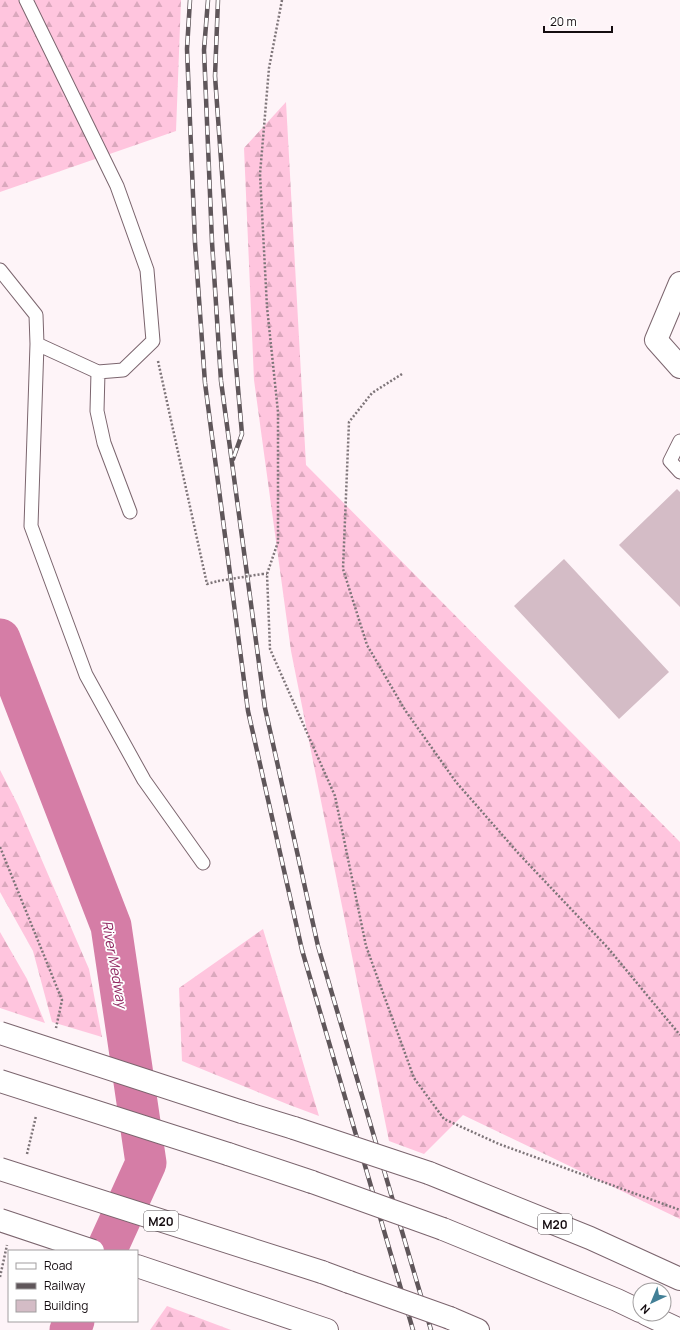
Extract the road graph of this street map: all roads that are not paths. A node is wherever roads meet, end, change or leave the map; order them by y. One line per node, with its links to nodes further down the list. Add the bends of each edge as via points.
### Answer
1 (26, 0): 6 (lane, via 117,186 147,270 153,340 124,370)
2 (0, 270): 4 (lane, via 36,316)
3 (680, 283): 5 (main road, via 656,340)
4 (37, 344): 6 (lane); 10 (lane, via 31,526 86,675 144,780)
5 (680, 367)
6 (98, 372): 9 (lane, via 97,411 104,443)
7 (680, 441): 8 (lane, via 670,461)
8 (680, 472)
9 (130, 512)
10 (203, 863)
11 (0, 1033): 17 (main road, M20, bridge, via 429,1173 590,1238)
12 (0, 1081): 18 (main road, bridge, via 312,1182 443,1229)
13 (0, 1169): 21 (main road, M20, bridge, via 322,1272)
14 (0, 1220): 15 (main road, bridge)
15 (90, 1250)
16 (138, 1266): 20 (main road)
17 (680, 1279)
18 (632, 1307)
19 (663, 1322): 22 (main road)
20 (327, 1330)
21 (478, 1330)
22 (680, 1330)

